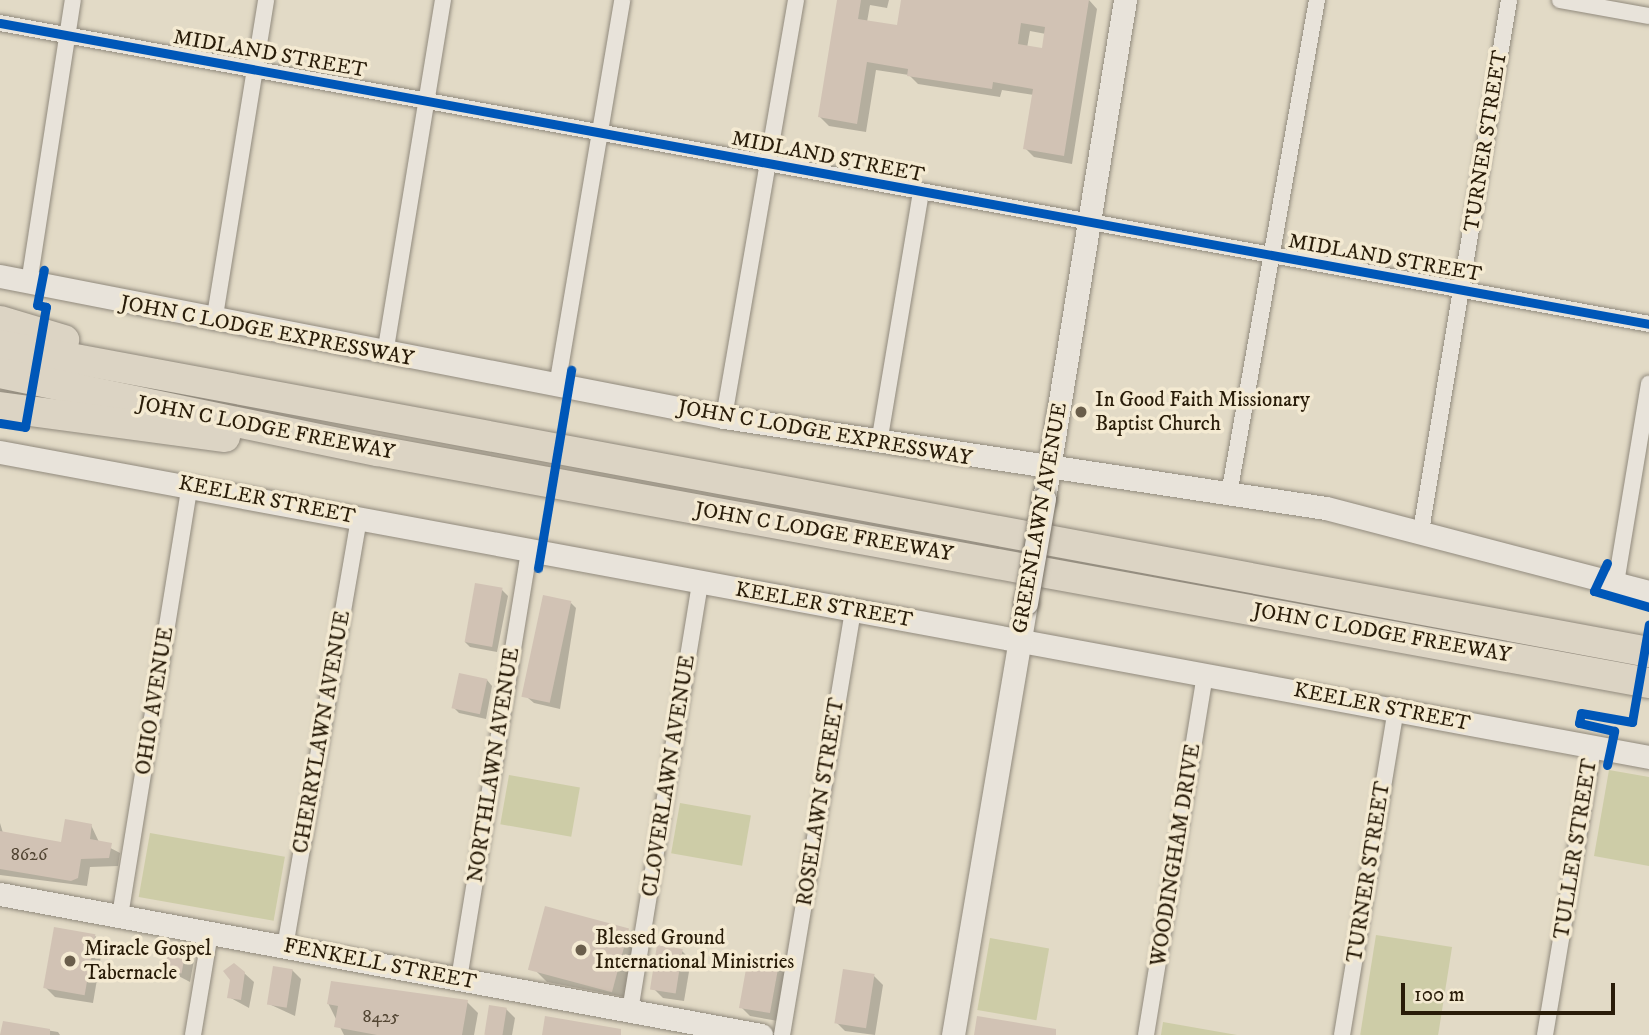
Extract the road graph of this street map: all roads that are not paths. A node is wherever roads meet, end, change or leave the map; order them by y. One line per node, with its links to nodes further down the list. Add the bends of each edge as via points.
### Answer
1 (73, 0): 12 (street)
2 (266, 0): 13 (street)
3 (443, 0): 14 (street)
4 (622, 0): 15 (street)
5 (796, 0): 16 (street)
6 (1125, 0): 18 (main road, GREENLAWN AVENUE)
7 (1317, 0): 19 (street)
8 (1509, 0): 22 (street, TURNER STREET)
9 (1560, 0): 10 (street)
10 (1649, 16)
11 (0, 23): 12 (street, MIDLAND STREET)
12 (67, 36): 13 (street, MIDLAND STREET); 21 (street)
13 (255, 70): 14 (street, MIDLAND STREET); 24 (street)
14 (427, 100): 15 (street, MIDLAND STREET); 27 (street)
15 (598, 132): 16 (street, MIDLAND STREET); 31 (street)
16 (768, 163): 17 (street, MIDLAND STREET); 33 (street)
17 (921, 192): 18 (street, MIDLAND STREET); 34 (street)
18 (1089, 223): 19 (street, MIDLAND STREET); 37 (main road, GREENLAWN AVENUE)
19 (1269, 255): 22 (street, MIDLAND STREET); 39 (street)
20 (0, 276): 21 (main road, JOHN C LODGE EXPRESSWAY)
21 (29, 283): 24 (main road, JOHN C LODGE EXPRESSWAY)
22 (1461, 290): 25 (street, MIDLAND STREET); 41 (street, TURNER STREET)
23 (0, 321): 29 (highway)
24 (214, 322): 27 (main road, JOHN C LODGE EXPRESSWAY)
25 (1649, 324)
26 (0, 345): 29 (highway, JOHN C LODGE FREEWAY)
27 (385, 354): 31 (main road, JOHN C LODGE EXPRESSWAY)
28 (0, 373): 35 (highway, JOHN C LODGE FREEWAY)
29 (181, 377): 48 (highway, JOHN C LODGE FREEWAY)
30 (1649, 384): 44 (street)
31 (557, 386): 33 (main road, JOHN C LODGE EXPRESSWAY)
32 (0, 407): 35 (highway, via 156,430)
33 (724, 417): 34 (main road, JOHN C LODGE EXPRESSWAY)
34 (880, 443): 37 (main road, JOHN C LODGE EXPRESSWAY)
35 (378, 451): 50 (highway, JOHN C LODGE FREEWAY)
36 (0, 453): 38 (main road, KEELER STREET)
37 (1048, 469): 39 (main road, JOHN C LODGE EXPRESSWAY); 47 (main road, GREENLAWN AVENUE, bridge)
38 (190, 486): 40 (main road, KEELER STREET); 55 (street, OHIO AVENUE)
39 (1229, 494): 41 (main road, JOHN C LODGE EXPRESSWAY)
40 (359, 517): 42 (main road, KEELER STREET); 57 (street, CHERRYLAWN AVENUE)
41 (1421, 531): 44 (main road, JOHN C LODGE EXPRESSWAY)
42 (530, 550): 43 (main road, KEELER STREET); 58 (street, NORTHLAWN AVENUE)
43 (700, 582): 46 (main road, KEELER STREET); 59 (street, CLOVERLAWN AVENUE)
44 (1616, 583): 45 (main road, JOHN C LODGE EXPRESSWAY)
45 (1649, 592)
46 (853, 610): 47 (main road, KEELER STREET); 62 (street, ROSELAWN STREET)
47 (1019, 641): 49 (main road, KEELER STREET); 63 (main road, GREENLAWN AVENUE)
48 (1649, 652)
49 (1205, 674): 51 (main road, KEELER STREET); 64 (street, WOODINGHAM DRIVE)
50 (1649, 683)
51 (1396, 710): 52 (main road, KEELER STREET); 65 (street, TURNER STREET)
52 (1593, 747): 53 (main road, KEELER STREET); 66 (street, TULLER STREET)
53 (1649, 757)
54 (0, 894): 55 (main road, FENKELL STREET)
55 (120, 916): 56 (main road, FENKELL STREET)
56 (210, 933): 57 (main road, FENKELL STREET); 60 (street)
57 (285, 947): 58 (main road, FENKELL STREET)
58 (459, 979): 59 (main road, FENKELL STREET)
59 (630, 1011): 61 (main road, FENKELL STREET)
60 (193, 1035)
61 (761, 1035)
62 (782, 1035)
63 (953, 1035)
64 (1146, 1035)
65 (1342, 1035)
66 (1545, 1035)

